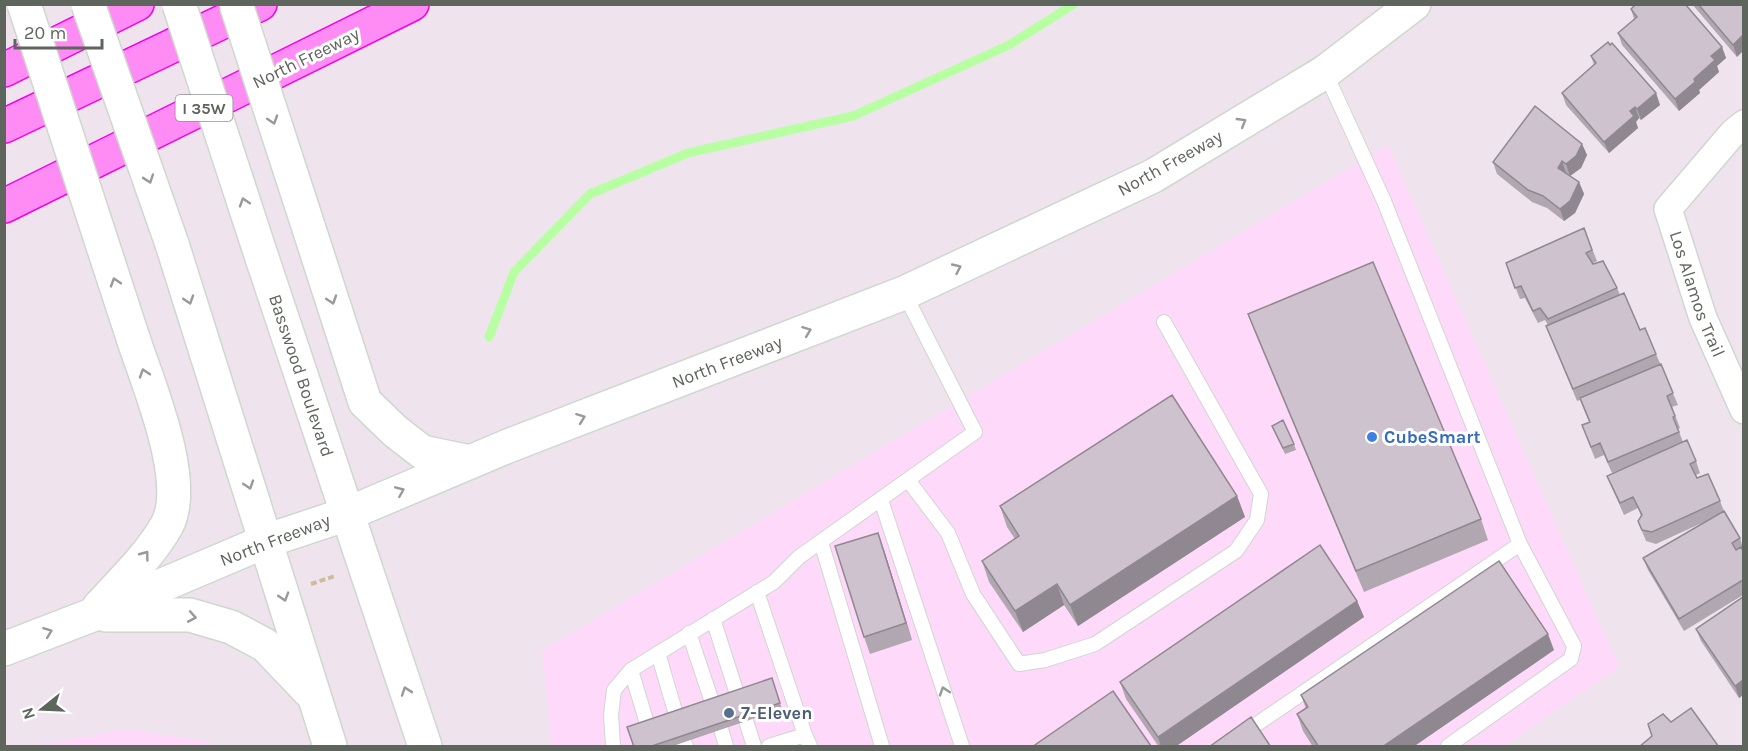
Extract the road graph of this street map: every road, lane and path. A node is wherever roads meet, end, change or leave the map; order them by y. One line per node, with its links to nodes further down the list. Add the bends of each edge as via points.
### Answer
1 (24, 4): 27 (main road, one-way to 1, bridge, via 137,566 168,523 175,498 171,454)
2 (88, 4): 21 (main road, one-way to 21, bridge, via 172,244)
3 (137, 4): 9 (highway)
4 (179, 4): 20 (main road, Basswood Boulevard, one-way to 4, bridge)
5 (236, 4): 17 (main road, one-way to 17, bridge, via 365,402 422,452)
6 (260, 4): 12 (highway)
7 (412, 4): 13 (highway, North Freeway / I 35W)
8 (1414, 4): 10 (main road, North Freeway)
9 (4, 70)
10 (1325, 72): 14 (main road, North Freeway, one-way to 10, via 1153,176); 23 (lane, via 1384,201)
11 (1743, 124): 16 (street, Los Alamos Trail, via 1668,209 1703,318)
12 (4, 126)
13 (4, 206)
14 (904, 293): 17 (main road, North Freeway, one-way to 14); 18 (lane, via 975,432)
15 (1164, 322): 18 (lane, via 1261,494 1257,520 1236,551 1095,644 1019,664 973,594 948,533)
16 (1743, 410)
17 (470, 462): 20 (main road, North Freeway, one-way to 17)
18 (908, 480): 19 (lane)
19 (881, 500): 22 (lane); 48 (lane, one-way to 19)
20 (347, 514): 21 (main road, North Freeway); 42 (main road, Basswood Boulevard, one-way to 20)
21 (266, 541): 27 (main road, North Freeway); 33 (main road, one-way to 33)
22 (821, 542): 26 (lane); 47 (lane)
23 (1520, 544): 49 (lane); 50 (lane, via 1574,646 1571,659)
24 (339, 575): 25 (path)
25 (304, 586)
26 (757, 592): 28 (lane); 40 (lane)
27 (92, 615): 30 (main road, North Freeway, one-way to 27); 33 (main road, one-way to 33, via 190,615 231,627 265,645)
28 (713, 619): 29 (lane); 34 (lane)
29 (689, 633): 31 (lane); 35 (lane)
30 (4, 649)
31 (658, 652): 32 (lane); 36 (lane)
32 (631, 670): 38 (lane); 43 (lane, via 614,690 610,715)
33 (315, 696): 41 (main road)
34 (738, 697)
35 (713, 705)
36 (676, 717)
37 (746, 721): 45 (lane)
38 (648, 727)
39 (721, 729): 44 (lane)
40 (807, 741): 46 (lane)
41 (330, 747)
42 (425, 747)
43 (612, 747)
44 (726, 747)
45 (754, 747)
46 (769, 747)
47 (882, 747)
48 (962, 747)
49 (1225, 747)
50 (1448, 747)

